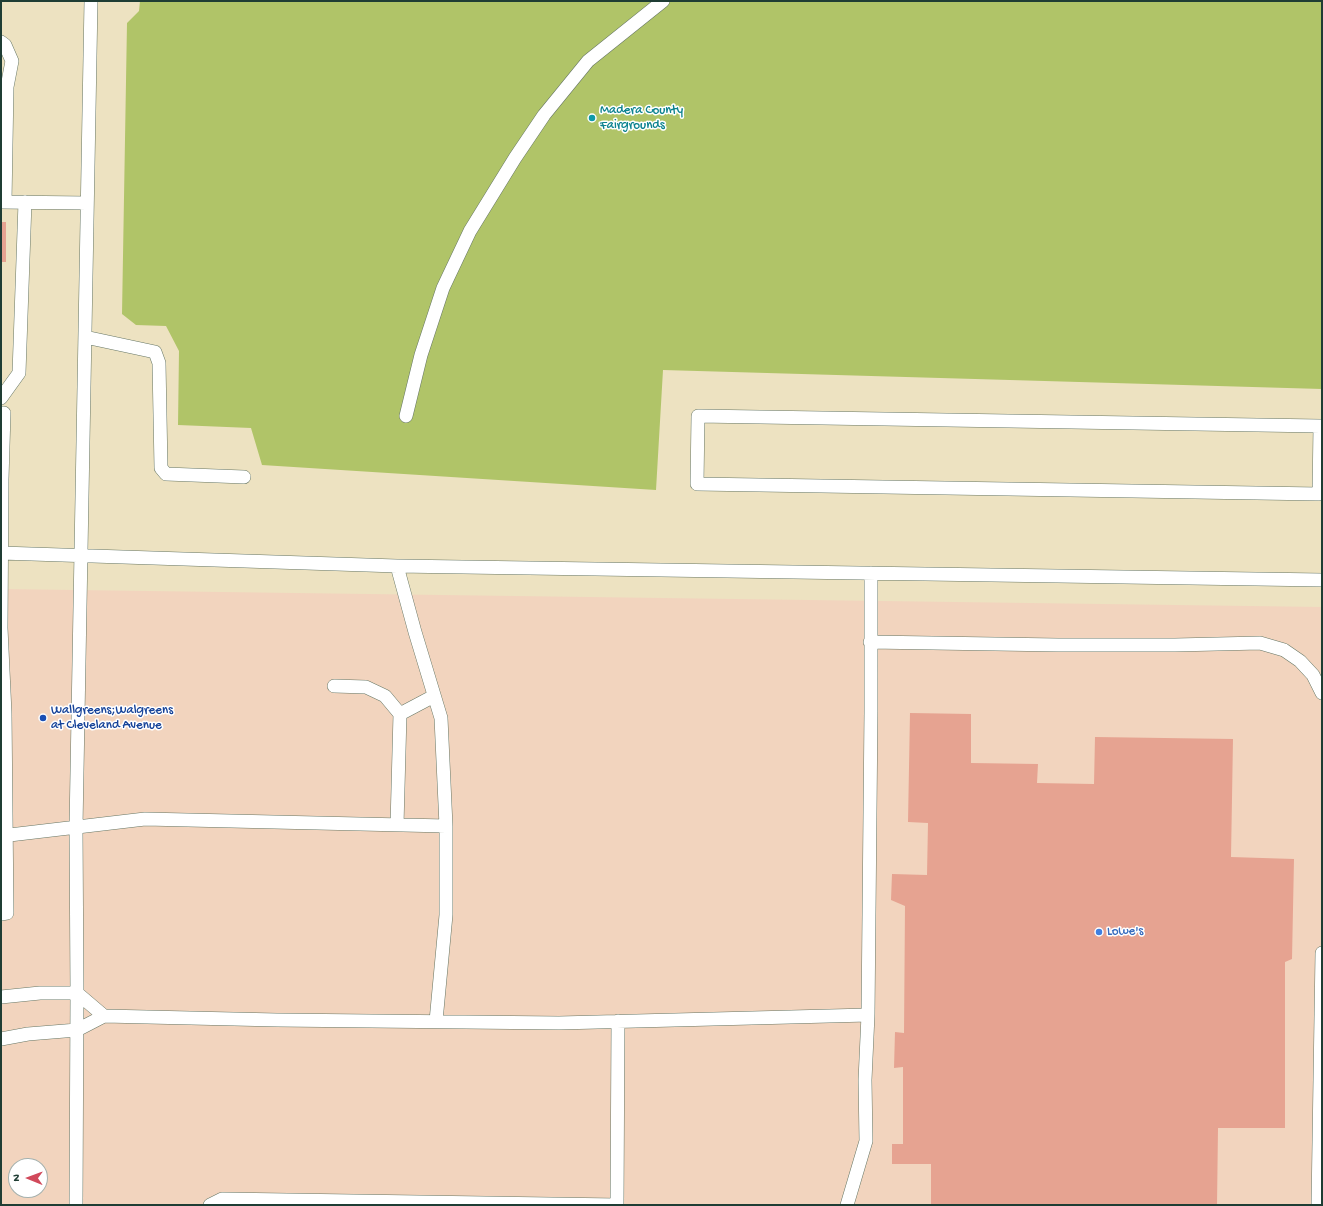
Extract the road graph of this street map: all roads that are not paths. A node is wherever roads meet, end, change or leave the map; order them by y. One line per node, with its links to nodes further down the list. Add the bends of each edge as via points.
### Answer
1 (91, 1): 8 (lane)
2 (663, 1): 12 (lane, via 588,61 544,115 515,158 470,231 443,288 421,355)
3 (1, 42): 4 (lane, via 6,45 12,61)
4 (4, 87): 5 (lane)
5 (4, 134): 6 (lane)
6 (3, 202): 7 (lane)
7 (25, 202): 8 (lane); 10 (lane, via 19,373)
8 (88, 203): 9 (lane)
9 (85, 337): 14 (lane, via 155,352 159,363 161,468 166,474); 17 (lane)
10 (1, 398)
11 (1, 413): 15 (lane, via 4,413)
12 (406, 416)
13 (1321, 426): 13 (lane, via 1319,494 697,484 698,416)
14 (244, 477)
15 (2, 479): 16 (lane)
16 (1, 553): 17 (lane); 21 (lane)
17 (80, 556): 18 (lane); 29 (lane)
18 (397, 566): 19 (lane); 25 (lane)
19 (871, 573): 20 (lane); 22 (lane)
20 (1322, 580)
21 (1, 611): 30 (lane, via 5,713)
22 (870, 642): 24 (lane, via 1058,645 1260,643 1284,650 1300,661 1313,675); 35 (lane)
23 (334, 686): 26 (lane, via 366,687 385,696)
24 (1322, 693)
25 (434, 696): 26 (lane); 28 (lane, via 441,718)
26 (400, 714): 27 (lane)
27 (397, 825): 28 (lane); 29 (lane, via 145,819)
28 (446, 826): 37 (lane, via 446,915)
29 (76, 827): 30 (lane); 33 (lane)
30 (4, 836): 31 (lane, via 7,913)
31 (1, 914)
32 (1322, 954): 45 (lane)
33 (77, 993): 34 (lane); 36 (lane); 39 (lane)
34 (1, 997)
35 (868, 1015): 38 (lane); 44 (lane, via 866,1141)
36 (104, 1016): 37 (lane); 39 (lane)
37 (436, 1021): 38 (lane)
38 (618, 1021): 43 (lane)
39 (77, 1030): 40 (lane); 41 (lane)
40 (1, 1038)
41 (76, 1205)
42 (210, 1205): 43 (lane, via 222,1199)
43 (617, 1205)
44 (847, 1205)
45 (1318, 1205)

